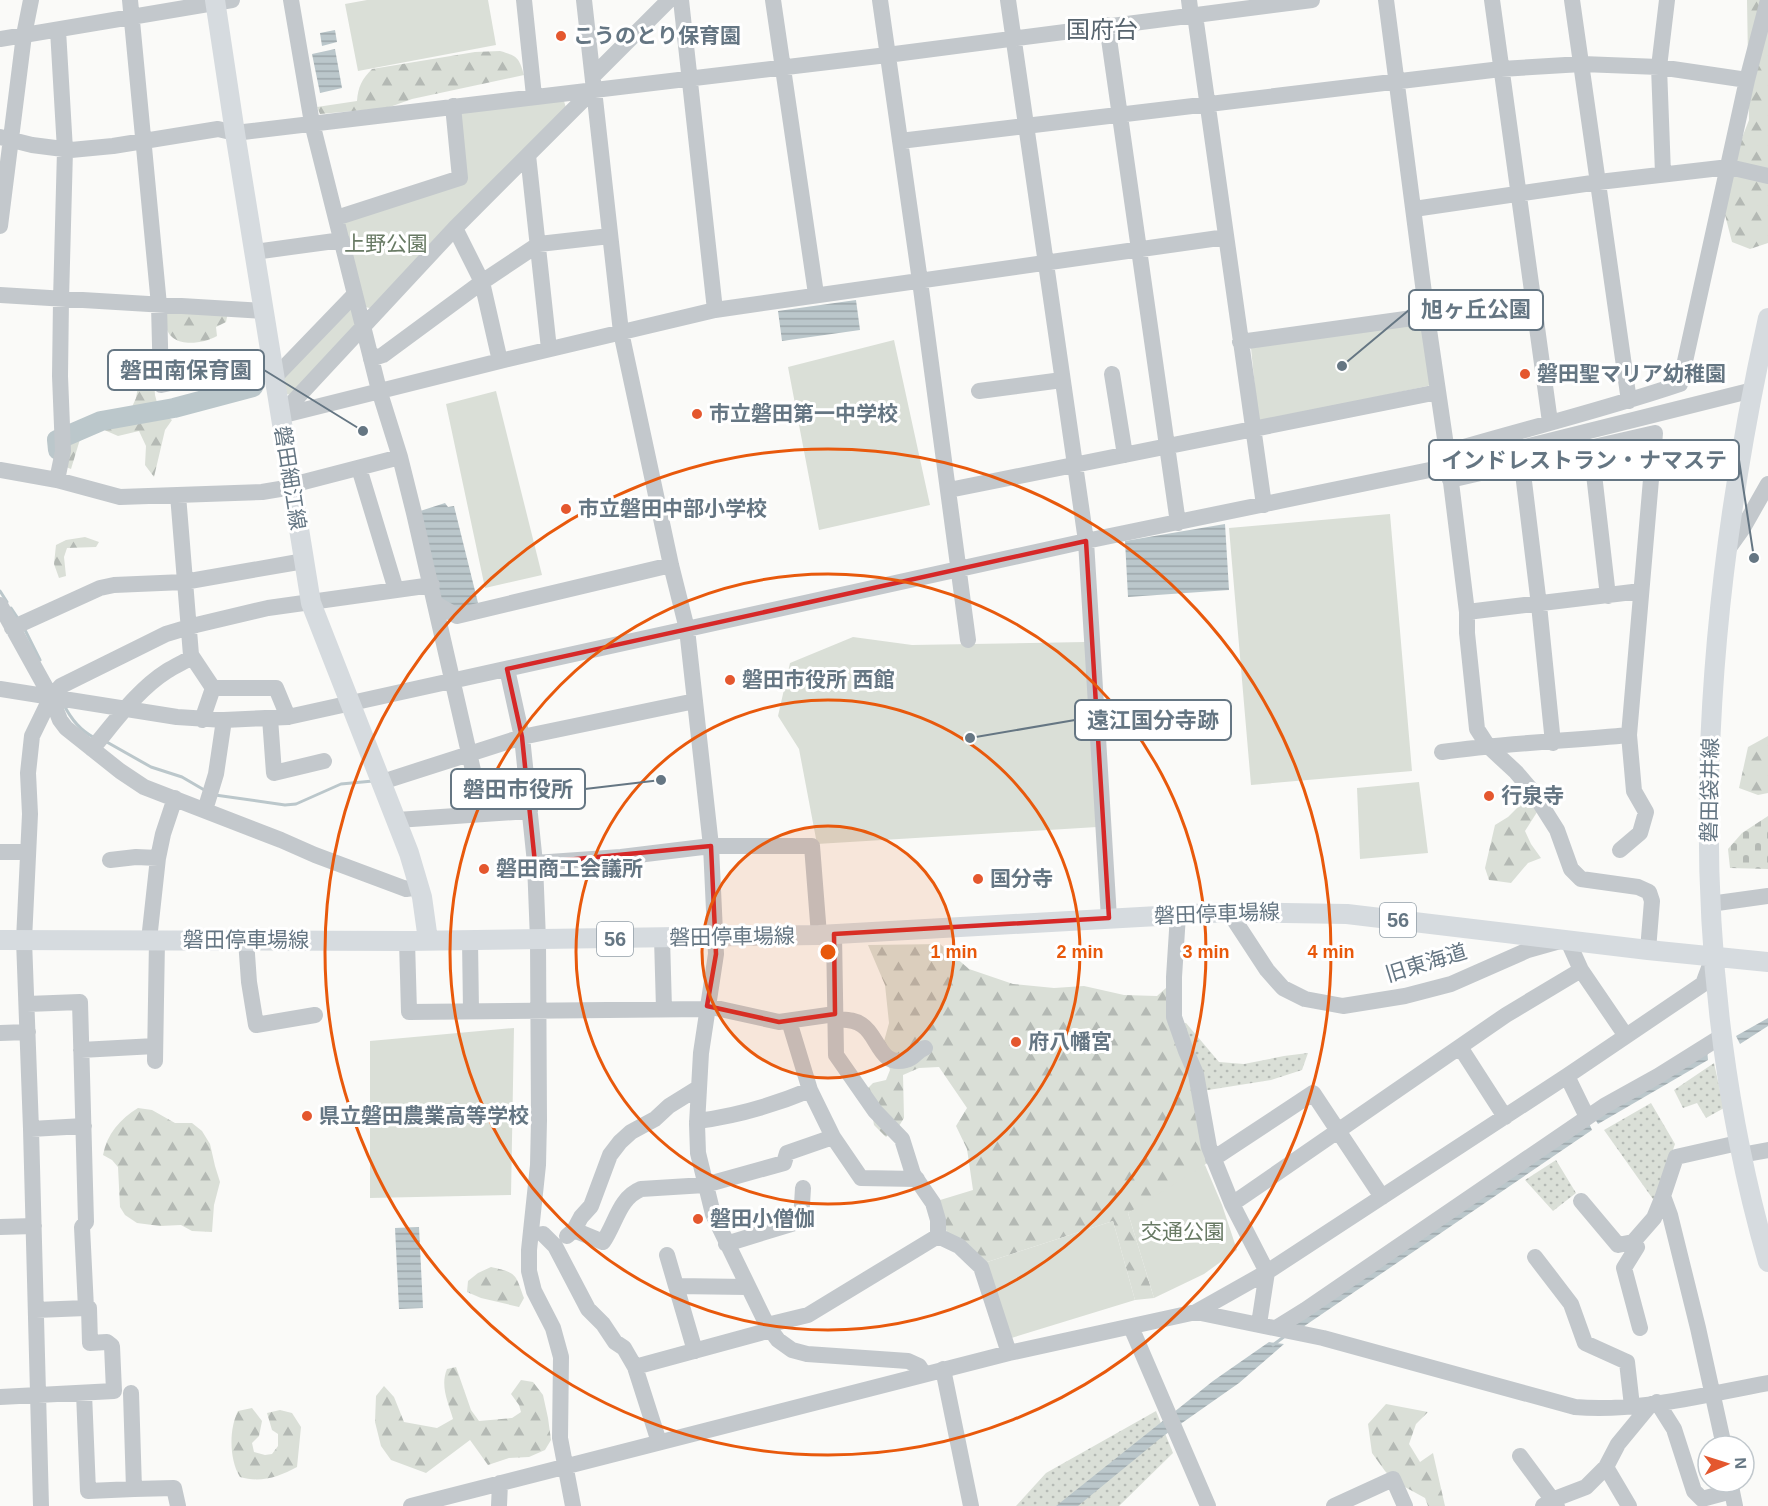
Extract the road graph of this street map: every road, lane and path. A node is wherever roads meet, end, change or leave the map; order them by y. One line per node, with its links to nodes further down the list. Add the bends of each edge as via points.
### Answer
1 (31, 0): 22 (street)
2 (130, 0): 19 (street)
3 (291, 0): 38 (street)
4 (524, 0): 34 (street)
5 (584, 0): 33 (street)
6 (669, 0): 33 (street)
7 (681, 0): 30 (street)
8 (773, 0): 27 (street)
9 (880, 0): 25 (street)
10 (1008, 0): 23 (street)
11 (1312, 0): 18 (street)
12 (1386, 0): 32 (street)
13 (1492, 0): 29 (street)
14 (1572, 0): 26 (street)
15 (1667, 0): 28 (street)
16 (1767, 0): 31 (street)
17 (221, 1): 19 (street); 40 (main road, 磐田細江線)
18 (1192, 10): 20 (street); 35 (street)
19 (132, 17): 21 (street); 42 (street)
20 (1107, 25): 23 (street); 37 (street)
21 (58, 30): 22 (street); 44 (street)
22 (24, 35): 24 (street); 41 (street)
23 (1013, 38): 25 (street); 39 (street)
24 (0, 39)
25 (887, 55): 27 (street); 43 (street)
26 (1582, 64): 28 (street); 29 (street); 49 (street)
27 (782, 67): 30 (street); 65 (street)
28 (1659, 67): 31 (street); 47 (street)
29 (1501, 69): 32 (street); 50 (street)
30 (689, 77): 33 (street); 69 (street)
31 (1747, 80): 46 (street)
32 (1396, 81): 35 (street); 51 (street)
33 (593, 82): 34 (street); 45 (street); 55 (street)
34 (534, 96): 36 (street)
35 (1209, 104): 37 (street); 56 (street)
36 (453, 106): 38 (street); 52 (street, via 459,178)
37 (1119, 115): 39 (street); 59 (street)
38 (312, 123): 40 (street); 52 (street)
39 (1025, 127): 43 (street); 61 (street)
40 (235, 133): 42 (street, via 218,129); 60 (main road, 磐田細江線)
41 (5, 139): 44 (street); 53 (street)
42 (144, 141): 44 (street); 68 (street)
43 (900, 141): 62 (street)
44 (65, 150): 67 (street)
45 (528, 155): 54 (street); 58 (street)
46 (1729, 167): 47 (street); 48 (street); 87 (street, via 1680,384)
47 (1663, 174): 49 (street)
48 (1768, 176)
49 (1599, 182): 50 (street); 87 (street)
50 (1518, 195): 51 (street); 89 (street)
51 (1413, 209): 71 (street)
52 (336, 218): 57 (street)
53 (0, 220)
54 (455, 228): 63 (street); 73 (street)
55 (610, 236): 58 (street); 74 (street)
56 (1226, 237): 59 (street); 75 (street)
57 (342, 240): 60 (street); 64 (street)
58 (539, 244): 63 (street); 76 (street)
59 (1138, 248): 61 (street); 91 (street)
60 (254, 252): 70 (main road, 磐田細江線)
61 (1045, 262): 62 (street); 82 (street)
62 (920, 281): 65 (street); 103 (street)
63 (482, 282): 77 (street, via 383,355); 78 (street)
64 (355, 294): 73 (street); 81 (street)
65 (816, 294): 69 (street)
66 (0, 295): 67 (street)
67 (61, 300): 68 (street); 100 (street, via 63,451)
68 (159, 305): 70 (street); 79 (street, via 161,386)
69 (715, 310): 74 (street)
70 (263, 311): 81 (main road, 磐田細江線)
71 (1427, 316): 75 (street); 86 (street)
72 (1768, 318): 83 (main road, 磐田袋井線)
73 (363, 326): 77 (street); 88 (street)
74 (621, 332): 76 (street); 110 (street)
75 (1240, 342): 90 (street)
76 (549, 349): 78 (street)
77 (371, 359): 84 (street)
78 (500, 361): 84 (street)
79 (220, 372)
80 (1112, 374): 93 (street)
81 (274, 378): 88 (main road, 磐田細江線)
82 (1062, 380): 85 (street); 95 (street)
83 (1758, 384): 97 (street); 108 (main road, 磐田袋井線)
84 (379, 390): 88 (street); 94 (street)
85 (979, 391)
86 (1438, 392): 90 (street); 97 (street)
87 (1629, 401): 89 (street)
88 (280, 416): 102 (main road, 磐田細江線)
89 (1550, 422): 97 (street)
90 (1253, 430): 91 (street); 105 (street)
91 (1167, 447): 93 (street); 106 (street)
92 (1590, 448): 96 (street); 115 (street, via 1655,433); 116 (street)
93 (1125, 455): 95 (street)
94 (400, 457): 98 (street); 113 (street)
95 (1075, 465): 103 (street); 107 (street)
96 (1522, 465): 97 (street); 120 (street)
97 (1449, 466): 105 (street); 121 (street)
98 (359, 468): 102 (street); 114 (street)
99 (0, 470): 100 (street)
100 (57, 480): 104 (street, via 120,497)
101 (1768, 484): 108 (street)
102 (292, 486): 104 (street, via 262,492); 109 (main road, 磐田細江線)
103 (949, 490): 111 (street)
104 (178, 495): 112 (street)
105 (1264, 505): 106 (street)
106 (1178, 523): 107 (street)
107 (1086, 541): 111 (street); 165 (street)
108 (1725, 552): 162 (main road, 磐田袋井線, via 1712,681)
109 (304, 561): 112 (street); 117 (main road, 磐田細江線)
110 (671, 565): 118 (street, via 457,616); 124 (street)
111 (960, 569): 124 (street); 125 (street)
112 (184, 582): 122 (street); 123 (street, via 100,588)
113 (432, 585): 114 (street); 118 (street)
114 (396, 590): 117 (street)
115 (1641, 591): 116 (street); 139 (street)
116 (1608, 596): 120 (street)
117 (311, 603): 122 (street, via 268,608); 133 (main road, 磐田細江線)
118 (436, 604): 128 (street)
119 (0, 605): 123 (street)
120 (1539, 605): 121 (street); 141 (street)
121 (1467, 612): 142 (street, via 1477,729)
122 (188, 627): 126 (street); 131 (street, via 128,651 61,686)
123 (12, 628): 131 (street)
124 (687, 629): 127 (street); 132 (street)
125 (968, 640)
126 (192, 657): 129 (street); 134 (street, via 153,681)
127 (507, 669): 128 (street); 140 (street)
128 (453, 681): 133 (street); 145 (street)
129 (213, 687): 135 (street, via 276,688); 137 (street)
130 (0, 689): 131 (street)
131 (51, 697): 134 (street); 143 (street, via 66,728); 156 (street, via 32,736)
132 (694, 700): 140 (street); 153 (street)
133 (350, 704): 135 (street); 147 (main road, 磐田細江線)
134 (127, 710): 137 (street); 143 (street)
135 (288, 717): 136 (street)
136 (270, 718): 138 (street); 146 (street, via 274,773)
137 (202, 720): 138 (street)
138 (224, 720): 149 (street, via 216,774)
139 (1629, 735): 141 (street); 154 (street, via 1634,791 1646,812 1640,833)
140 (522, 737): 145 (street); 150 (street)
141 (1553, 743): 142 (street)
142 (1488, 746): 144 (street); 178 (street, via 1533,792 1557,830 1571,869 1581,879 1649,892 1652,901)
143 (92, 749): 148 (street, via 144,787)
144 (1442, 752)
145 (470, 754): 147 (street); 151 (street)
146 (324, 762)
147 (382, 782): 152 (main road, 磐田細江線)
148 (175, 798): 149 (street); 157 (street)
149 (205, 810): 160 (street, via 406,889)
150 (530, 811): 151 (street); 159 (street)
151 (483, 814): 152 (street)
152 (397, 820): 160 (main road, 磐田細江線)
153 (711, 846): 159 (street); 166 (street, via 812,846); 167 (street)
154 (1620, 850)
155 (0, 852): 156 (street)
156 (28, 852): 171 (street)
157 (158, 858): 158 (street); 172 (street)
158 (110, 860)
159 (535, 863): 176 (street)
160 (419, 887): 174 (main road, 磐田細江線)
161 (1768, 897): 162 (street)
162 (1710, 904): 179 (main road, 磐田袋井線)
163 (1229, 912): 164 (main road, 磐田停車場線 / 56); 169 (main road, 磐田停車場線 / 56, via 1347,914); 169 (street, 旧東海道, via 1283,988 1305,999 1342,1006 1451,984 1528,950)
164 (1178, 915): 165 (main road, 磐田停車場線 / 56); 209 (street, via 1174,1017 1196,1074)
165 (1109, 918): 166 (main road, 磐田停車場線 / 56)
166 (826, 935): 167 (main road, 磐田停車場線 / 56); 188 (street)
167 (715, 937): 168 (main road, 磐田停車場線 / 56); 183 (street)
168 (662, 938): 176 (main road, 磐田停車場線 / 56); 184 (street)
169 (1567, 939): 178 (main road, 磐田停車場線 / 56); 181 (street)
170 (0, 940): 171 (main road, 磐田停車場線 / 56)
171 (24, 940): 172 (main road, 磐田停車場線 / 56); 182 (street)
172 (153, 940): 173 (main road, 磐田停車場線 / 56); 196 (street, via 155,1053)
173 (246, 940): 177 (main road, 磐田停車場線 / 56); 187 (street, via 256,1025)
174 (428, 940): 175 (main road, 磐田停車場線 / 56); 177 (main road, 磐田停車場線 / 56)
175 (470, 940): 176 (main road, 磐田停車場線 / 56); 186 (street)
176 (538, 940): 185 (street)
177 (407, 941): 186 (street, via 409,1012)
178 (1648, 950): 179 (main road, 磐田停車場線 / 56)
179 (1713, 957): 180 (main road, 磐田停車場線); 192 (street, via 1703,984); 193 (main road, 磐田袋井線)
180 (1768, 962)
181 (1581, 970): 192 (street); 194 (street)
182 (27, 1004): 190 (street); 196 (street, via 80,1002)
183 (707, 1008): 184 (street); 189 (street); 198 (street)
184 (664, 1009): 185 (street)
185 (538, 1010): 186 (street); 253 (street, via 538,1153 529,1271 561,1357 560,1421)
186 (471, 1011)
187 (315, 1015)
188 (835, 1016): 189 (street); 195 (street, via 861,1023 880,1052 894,1060 908,1060); 210 (street, via 836,1055 875,1111 902,1139)
189 (789, 1021): 199 (street)
190 (28, 1032): 191 (street); 204 (street)
191 (0, 1033)
192 (1626, 1036): 197 (street)
193 (1722, 1036): 201 (street); 207 (main road, 磐田袋井線)
194 (1460, 1047): 200 (street); 205 (street)
195 (925, 1048)
196 (81, 1050): 203 (street)
197 (1567, 1076): 200 (street); 201 (street)
198 (698, 1088): 202 (street); 219 (street, via 620,1142 610,1155 591,1206)
199 (810, 1090): 202 (street, via 755,1109); 206 (street)
200 (1505, 1117): 214 (street)
201 (1587, 1118): 235 (street)
202 (697, 1121): 211 (street)
203 (84, 1126): 204 (street); 229 (street, via 86,1222 82,1227)
204 (32, 1129): 217 (street)
205 (1339, 1132): 209 (street, via 1313,1093); 214 (street); 216 (street)
206 (833, 1137): 210 (street, via 861,1178); 211 (street, via 787,1153 784,1162)
207 (1740, 1149): 208 (street); 213 (street, via 1676,1157); 225 (main road, 磐田袋井線)
208 (1768, 1150)
209 (1213, 1159): 216 (street)
210 (917, 1179): 220 (street, via 933,1203)
211 (705, 1185): 219 (street, via 641,1188 631,1192 603,1242); 222 (street)
212 (803, 1188): 222 (street, via 801,1221)
213 (1663, 1196): 221 (street, via 1654,1218); 245 (street)
214 (1382, 1197): 226 (street)
215 (1581, 1201): 221 (street, via 1618,1245)
216 (1232, 1204): 226 (street)
217 (34, 1226): 218 (street); 230 (street)
218 (0, 1227)
219 (574, 1230): 239 (street, via 549,1240 588,1309 624,1348)
220 (938, 1236): 233 (street, via 808,1315); 238 (street, via 959,1246 981,1267)
221 (1634, 1242): 236 (street, via 1637,1247 1624,1268)
222 (726, 1244): 228 (street)
223 (668, 1255): 227 (street)
224 (1535, 1257): 249 (street, via 1571,1304 1585,1343 1627,1362)
225 (1768, 1262)
226 (1267, 1272): 231 (street); 232 (street)
227 (676, 1286): 228 (street); 237 (street)
228 (747, 1287): 233 (street)
229 (86, 1308): 230 (street); 243 (street, via 90,1343 107,1342 112,1346 114,1391)
230 (36, 1310): 246 (street)
231 (1196, 1312): 232 (street); 234 (street)
232 (1259, 1324): 235 (street)
233 (769, 1328): 237 (street); 241 (street, via 792,1350 908,1361 919,1366)
234 (1131, 1328): 238 (street); 267 (street)
235 (1278, 1328): 249 (street, via 1575,1407 1602,1410)
236 (1640, 1328)
237 (695, 1351): 239 (street)
238 (1009, 1353): 240 (street)
239 (635, 1367): 251 (street)
240 (943, 1369): 241 (street); 266 (street)
241 (924, 1374): 251 (street)
242 (1768, 1383): 245 (street)
243 (84, 1393): 246 (street); 256 (street, via 88,1491)
244 (131, 1393): 256 (street)
245 (1712, 1393): 248 (street); 250 (street)
246 (38, 1395): 247 (street); 261 (street)
247 (0, 1397)
248 (1654, 1403): 249 (street); 254 (street, via 1618,1444); 257 (street, via 1674,1430)
249 (1632, 1406)
250 (1721, 1434)
251 (659, 1442): 253 (street)
252 (1520, 1456): 260 (street)
253 (565, 1466): 255 (street); 265 (street)
254 (1606, 1467): 260 (street, via 1586,1488); 270 (street)
255 (500, 1483): 263 (street); 264 (street)
256 (134, 1489): 262 (street, via 174,1488)
257 (1696, 1493)
258 (1697, 1494): 259 (street, via 1702,1499)
259 (1727, 1494)
260 (1551, 1504)
261 (41, 1506)
262 (178, 1506)
263 (411, 1506)
264 (500, 1506)
265 (573, 1506)
266 (970, 1506)
267 (1208, 1506)
268 (1334, 1506): 269 (street, via 1393,1479)
269 (1405, 1506)
270 (1629, 1506)

